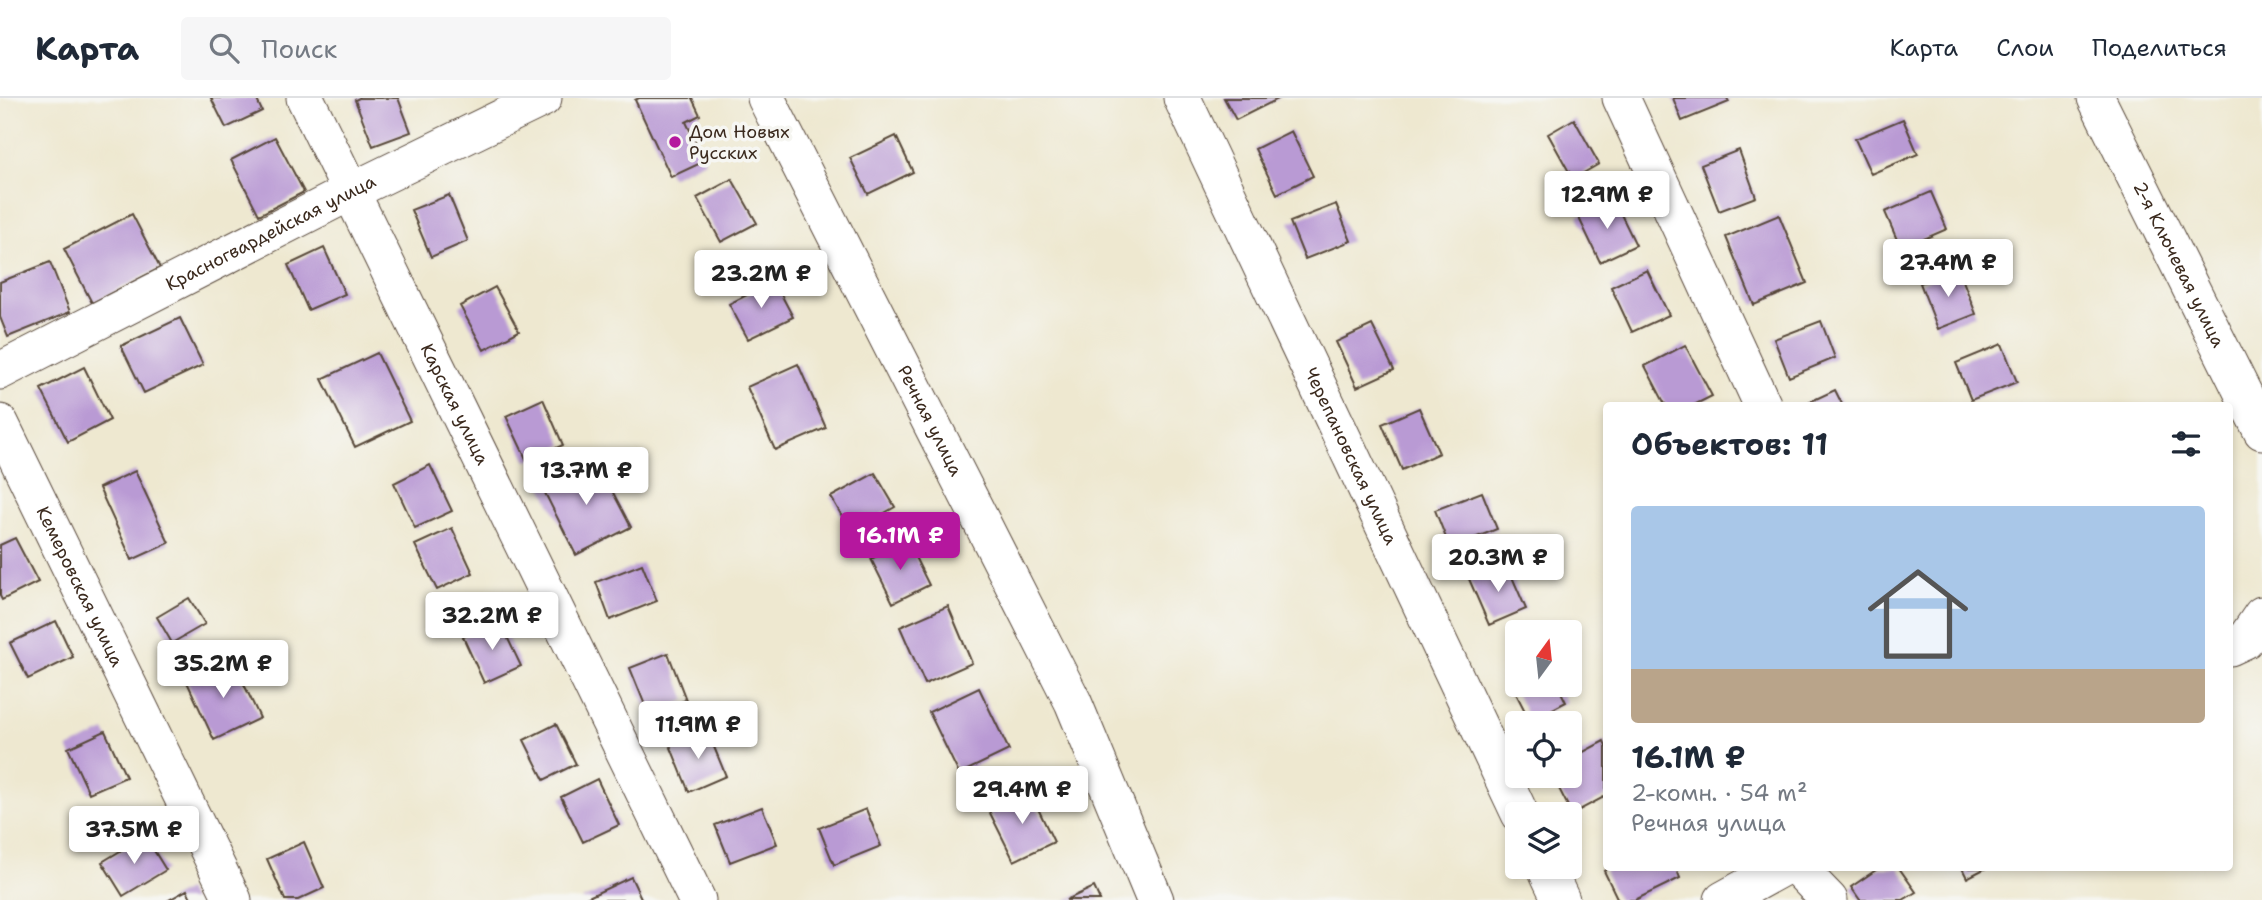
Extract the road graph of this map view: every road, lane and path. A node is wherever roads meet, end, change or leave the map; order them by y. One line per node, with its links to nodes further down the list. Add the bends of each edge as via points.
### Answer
1 (305, 98): 7 (street, Карская улица)
2 (543, 98): 7 (street, Красногвардейская улица)
3 (766, 98): 18 (street, Речная улица, via 1073,702)
4 (1182, 98): 12 (street, Черепановская улица)
5 (1621, 98): 9 (street)
6 (2096, 98): 11 (street, 2-я Ключевая улица)
7 (352, 191): 8 (street, Красногвардейская улица); 17 (street, Карская улица)
8 (0, 371)
9 (1761, 402)
10 (0, 424): 16 (street, Кемеровская улица)
11 (2262, 430)
12 (1514, 802)
13 (1776, 871): 20 (street)
14 (1801, 871): 21 (street)
15 (1551, 879): 19 (street)
16 (233, 900)
17 (697, 900)
18 (1155, 900)
19 (1561, 900)
20 (1723, 900)
21 (1829, 900)

